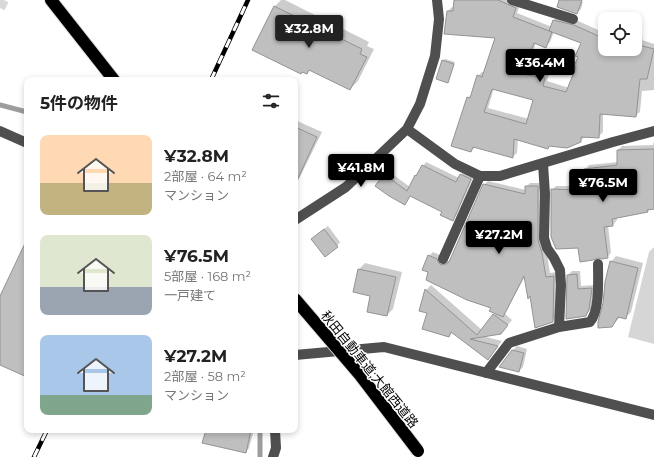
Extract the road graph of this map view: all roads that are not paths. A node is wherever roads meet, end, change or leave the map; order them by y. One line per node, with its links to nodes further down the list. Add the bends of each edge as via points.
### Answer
1 (51, 0): 5 (highway)
2 (437, 0): 6 (street, via 439,19 434,56 420,104)
3 (512, 0): 4 (street)
4 (573, 19)
5 (112, 77)
6 (407, 129): 11 (street, via 455,164); 12 (street, via 346,187)
7 (0, 131): 9 (street)
8 (654, 131): 10 (street)
9 (24, 142)
10 (543, 164): 11 (street, via 500,176); 16 (street, via 544,238 560,270)
11 (480, 176): 13 (street)
12 (298, 218)
13 (443, 259)
14 (598, 264): 16 (street, via 594,318 590,322)
15 (298, 303): 21 (highway, 秋田自動車道;大館西道路, bridge, via 360,375)
16 (559, 327): 18 (street, via 509,343)
17 (298, 355): 18 (street, via 384,347)
18 (486, 373): 19 (street)
19 (654, 416)
20 (275, 433): 22 (street, via 276,448)
21 (420, 454)
22 (273, 457)

